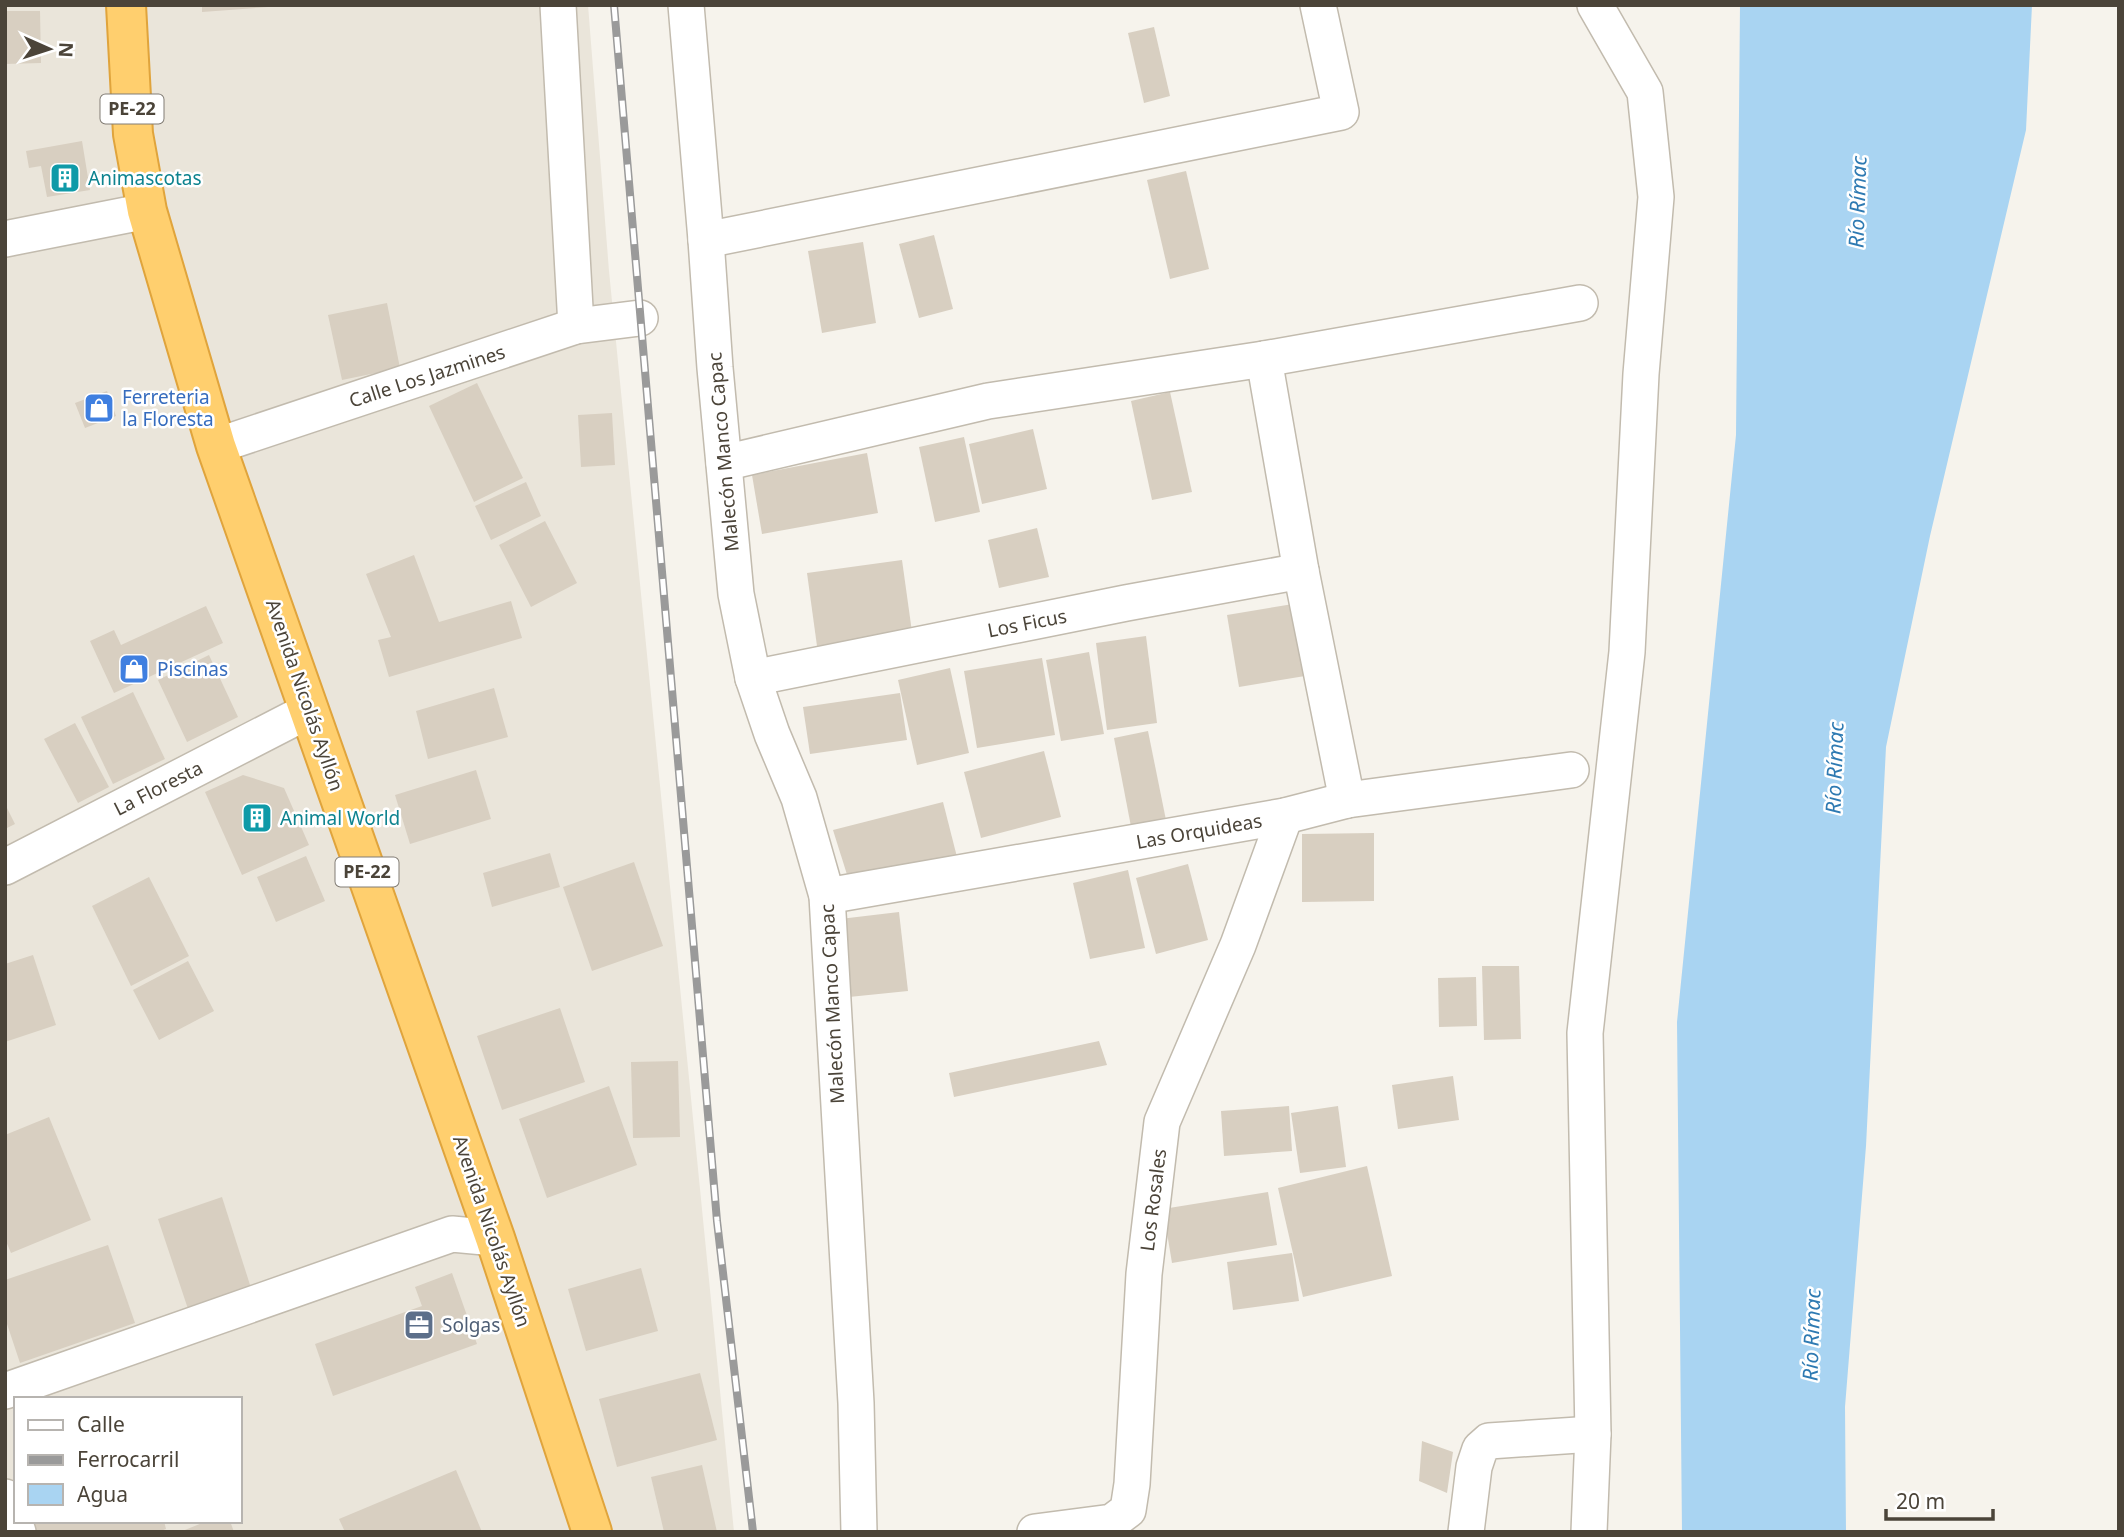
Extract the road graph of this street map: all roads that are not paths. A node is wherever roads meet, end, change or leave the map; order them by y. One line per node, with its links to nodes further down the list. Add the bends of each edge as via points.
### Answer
1 (126, 5): 6 (highway, Avenida Nicolás Ayllón / PE-22, via 133,134)
2 (558, 5): 11 (street)
3 (685, 5): 8 (street, Malecón Manco Capac)
4 (1318, 5): 8 (street, via 1341,112)
5 (1595, 5): 25 (street, via 1645,92 1656,197 1641,374 1627,652 1585,1032)
6 (147, 211): 7 (street); 13 (highway, Avenida Nicolás Ayllón / PE-22)
7 (5, 239)
8 (706, 240): 14 (street, Malecón Manco Capac)
9 (1580, 303): 12 (street)
10 (640, 318): 11 (street, Calle Los Jazmines)
11 (576, 326): 13 (street, Calle Los Jazmines)
12 (1264, 359): 14 (street, via 988,401); 15 (street)
13 (216, 446): 17 (highway, Avenida Nicolás Ayllón / PE-22)
14 (724, 463): 16 (street, Malecón Manco Capac, via 736,594)
15 (1301, 571): 16 (street, Los Ficus); 19 (street)
16 (753, 678): 22 (street, Malecón Manco Capac, via 799,798)
17 (310, 709): 21 (street, La Floresta); 23 (highway, Avenida Nicolás Ayllón / PE-22)
18 (1571, 770): 19 (street, Las Orquideas)
19 (1347, 800): 20 (street, Las Orquideas)
20 (1286, 816): 22 (street, Las Orquideas); 30 (street, Los Rosales, via 1238,946 1161,1122 1144,1274 1128,1510 1111,1522)
21 (5, 867)
22 (827, 897): 29 (street, Malecón Manco Capac)
23 (495, 1238): 24 (street, via 452,1234); 28 (highway, Avenida Nicolás Ayllón / PE-22)
24 (5, 1391)
25 (1593, 1434): 31 (street, via 1489,1441 1480,1449 1474,1467); 32 (street)
26 (5, 1497): 27 (street)
27 (14, 1521)
28 (592, 1532)
29 (859, 1532)
30 (1035, 1532)
31 (1466, 1532)
32 (1589, 1532)

